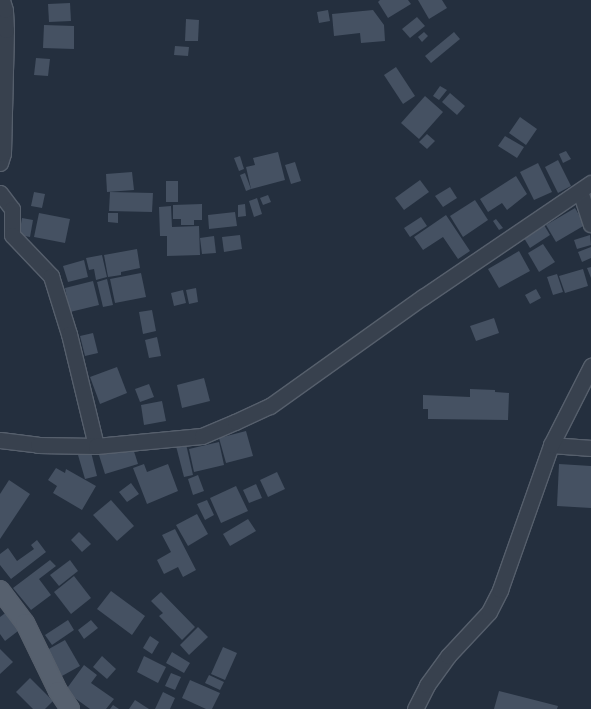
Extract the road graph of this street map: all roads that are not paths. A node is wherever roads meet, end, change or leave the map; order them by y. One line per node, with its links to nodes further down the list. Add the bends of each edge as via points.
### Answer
1 (2, 0): 2 (street, via 6,30 3,154)
2 (0, 163)
3 (586, 187): 5 (street); 9 (street, via 423,296 270,406 202,436)
4 (0, 193): 9 (street, via 12,210 12,235 51,276)
5 (591, 224)
6 (591, 366): 8 (street)
7 (0, 440): 9 (street, via 38,445)
8 (551, 445): 10 (street); 13 (street, via 500,590 489,612 448,656 424,690)
9 (96, 446)
10 (591, 448)
11 (0, 590): 12 (main road, via 25,623 58,691)
12 (70, 709)
13 (415, 709)

